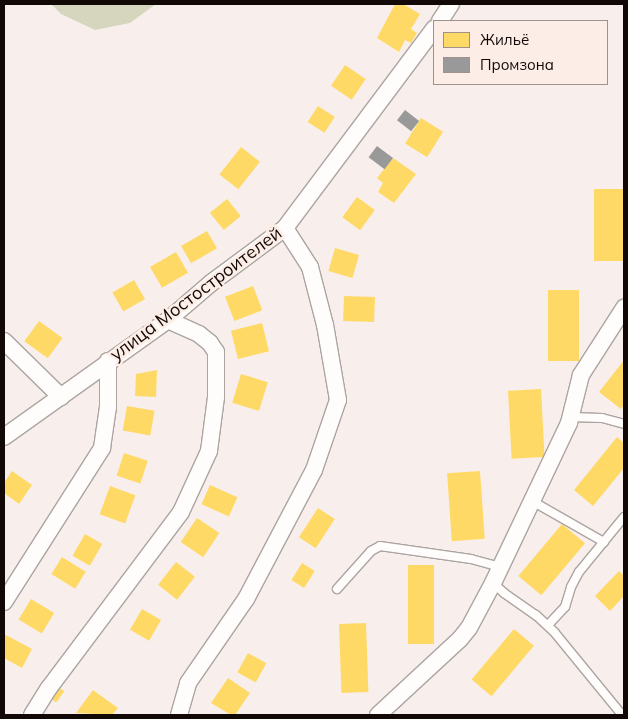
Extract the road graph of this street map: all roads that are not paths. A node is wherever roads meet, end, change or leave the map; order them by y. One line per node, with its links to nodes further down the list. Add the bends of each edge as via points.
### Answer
1 (452, 4): 2 (street)
2 (441, 20)
3 (433, 30): 4 (street, улица Мостостроителей)
4 (285, 228): 6 (street, улица Мостостроителей, via 211,283); 22 (street, via 310,267 325,325 338,400 314,470 246,599 188,683)
5 (624, 308): 10 (street, via 581,374)
6 (168, 320): 8 (street, улица Мостостроителей); 21 (street, via 199,334 216,352 216,397 209,451 181,512 48,688)
7 (4, 340): 9 (street)
8 (108, 361): 9 (street, улица Мостостроителей); 19 (street, via 108,407 102,448)
9 (61, 397): 12 (street, улица Мостостроителей)
10 (570, 417): 11 (lane, via 602,418); 13 (street)
11 (624, 424)
12 (4, 437)
13 (532, 501): 15 (lane); 16 (street)
14 (624, 517): 15 (lane)
15 (604, 542): 20 (lane, via 574,580 561,612)
16 (501, 567): 17 (street); 18 (lane, via 471,559 380,546 371,551)
17 (493, 583): 20 (lane); 23 (street, via 464,635)
18 (336, 590)
19 (4, 602)
20 (548, 625): 24 (lane)
21 (32, 715)
22 (179, 715)
23 (378, 715)
24 (622, 715)

